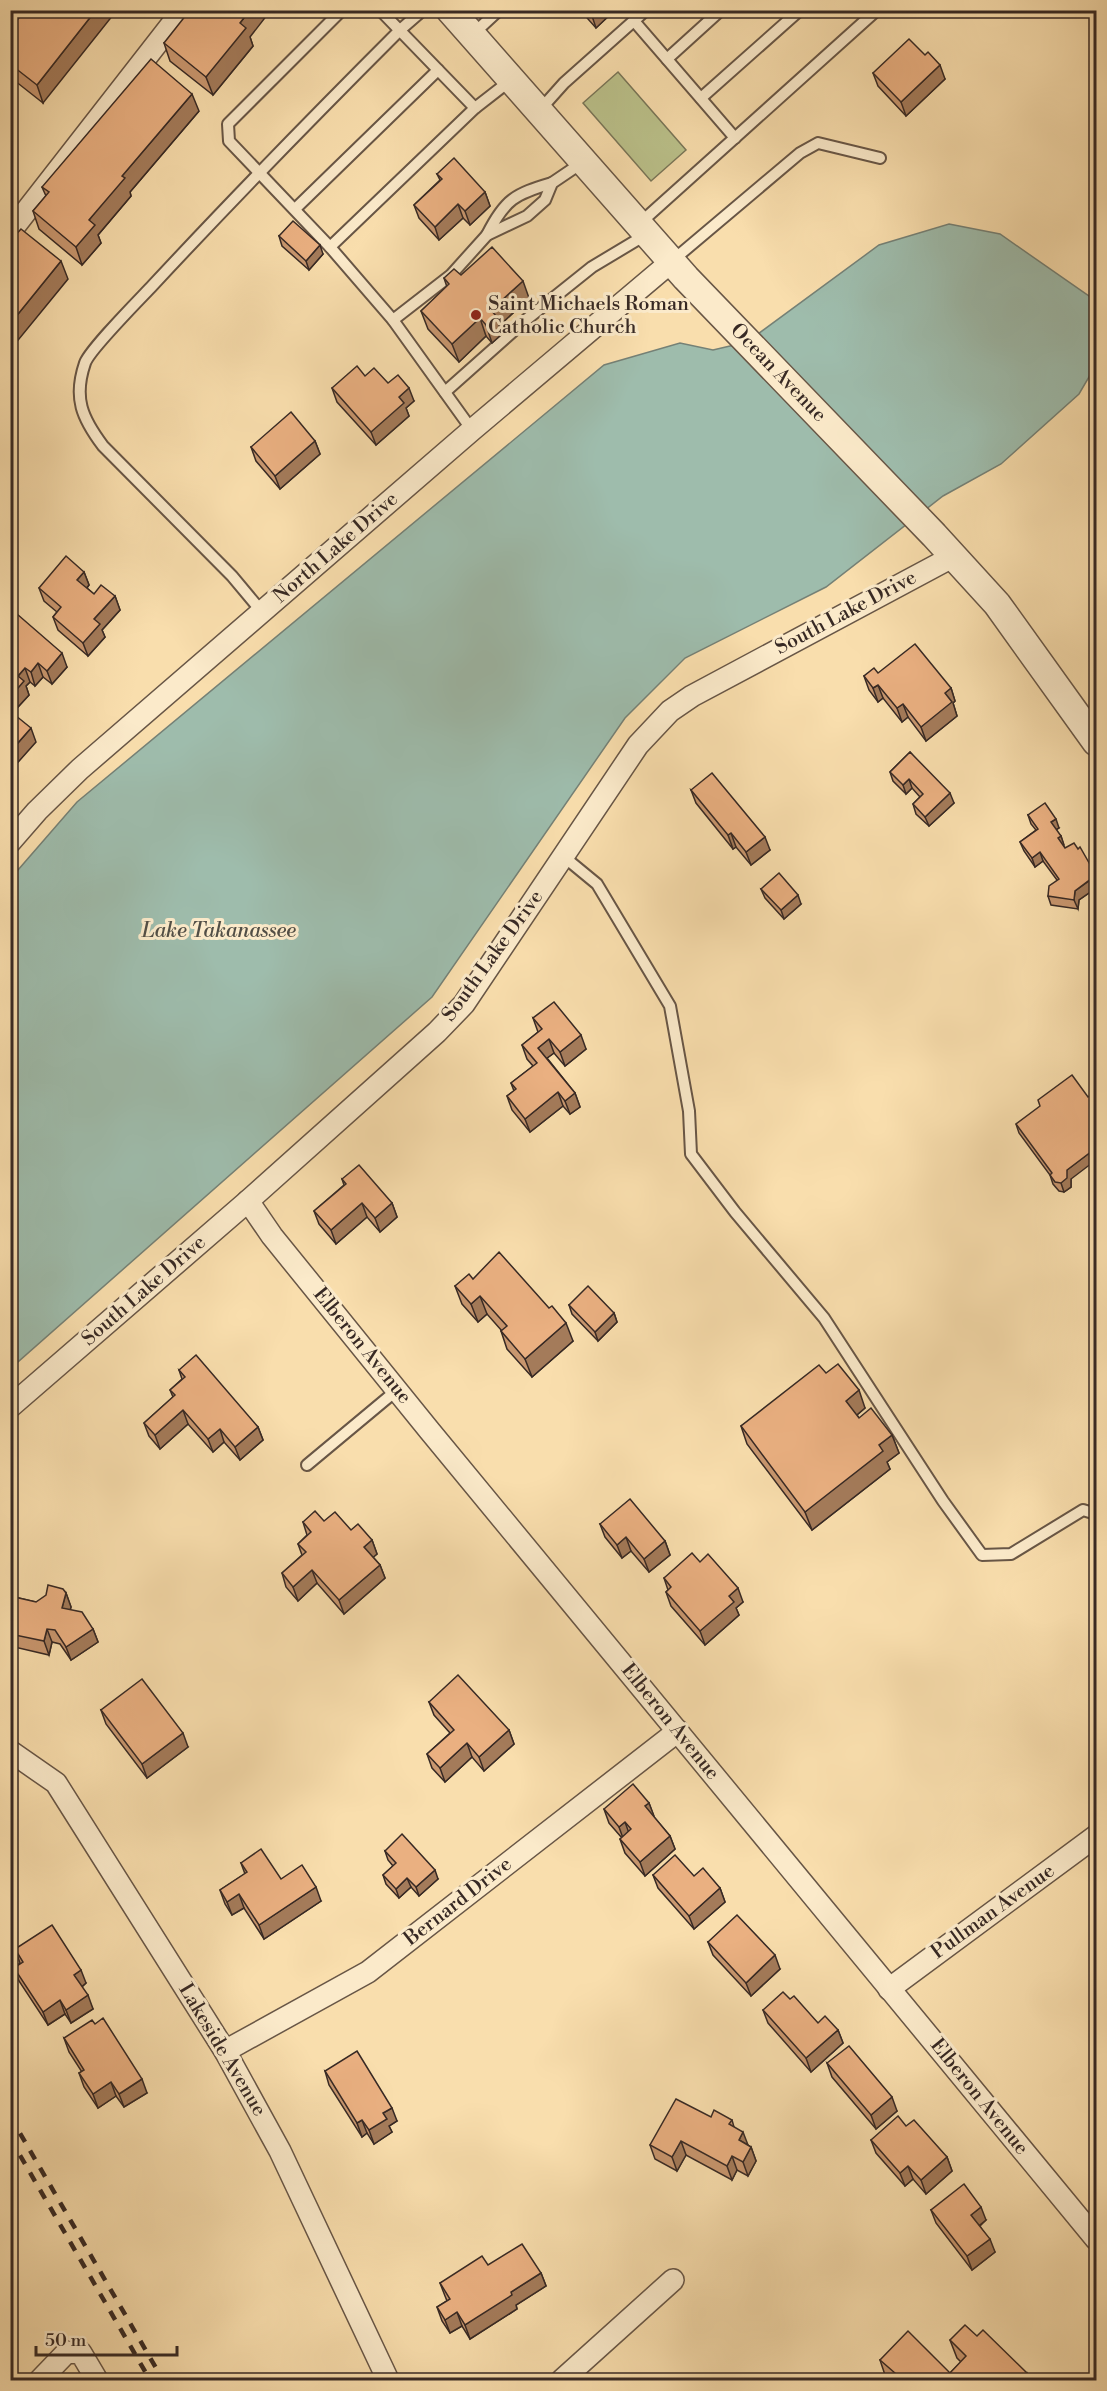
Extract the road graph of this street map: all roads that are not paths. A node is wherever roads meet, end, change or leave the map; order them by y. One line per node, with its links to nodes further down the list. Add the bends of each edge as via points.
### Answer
1 (183, 10): 27 (street)
2 (342, 10): 23 (lane, via 228,124 229,141)
3 (381, 10): 12 (lane)
4 (423, 10): 12 (lane)
5 (450, 10): 13 (street, Ocean Avenue)
6 (499, 10): 13 (lane)
7 (646, 10): 11 (lane)
8 (721, 10): 14 (lane)
9 (800, 10): 17 (lane)
10 (877, 10): 20 (lane)
11 (634, 21): 14 (lane); 19 (lane, via 564,83)
12 (400, 30): 15 (lane); 23 (lane)
13 (472, 35): 16 (street, Ocean Avenue)
14 (667, 59): 17 (lane)
15 (438, 70): 18 (lane); 25 (lane)
16 (511, 80): 18 (lane); 19 (street, Ocean Avenue)
17 (701, 98): 20 (lane)
18 (475, 108): 29 (lane)
19 (539, 112): 22 (street, Ocean Avenue)
20 (735, 138): 26 (lane)
21 (880, 158): 30 (lane, via 818,143 800,153)
22 (583, 162): 24 (lane); 26 (street, Ocean Avenue)
23 (259, 172): 25 (lane); 35 (lane, via 86,360 78,387 86,423 103,446 232,576)
24 (552, 183): 28 (lane, via 545,200 528,216); 28 (lane, via 515,196 498,214)
25 (295, 209): 29 (lane)
26 (643, 229): 30 (street, Ocean Avenue); 32 (lane, via 526,319)
27 (10, 232)
28 (488, 235): 31 (lane, via 451,275)
29 (330, 247): 31 (lane)
30 (671, 262): 33 (street, North Lake Drive); 34 (street, Ocean Avenue)
31 (393, 320): 32 (lane)
32 (445, 392): 33 (lane)
33 (472, 430): 35 (street, North Lake Drive)
34 (954, 556): 36 (street, Ocean Avenue, via 997,604); 38 (street, South Lake Drive, via 714,683 670,711 638,745)
35 (262, 612): 37 (street, North Lake Drive, via 80,769)
36 (1096, 742)
37 (10, 842)
38 (563, 856): 39 (street, South Lake Drive, via 464,1004); 43 (lane, via 597,884 670,1006 689,1112 691,1154 824,1318 982,1556 1011,1554 1083,1510)
39 (248, 1201): 40 (street, Elberon Avenue); 41 (street, South Lake Drive)
40 (397, 1390): 42 (lane); 44 (street, Elberon Avenue)
41 (10, 1407)
42 (307, 1465)
43 (1096, 1514)
44 (678, 1731): 47 (street, Elberon Avenue); 48 (street, Bernard Drive, via 368,1972)
45 (10, 1751): 48 (street, Lakeside Avenue, via 56,1784)
46 (1096, 1836): 47 (street, Pullman Avenue)
47 (889, 1989): 49 (street, Elberon Avenue)
48 (225, 2051): 53 (street, Lakeside Avenue, via 280,2151)
49 (1096, 2240)
50 (673, 2280): 54 (street)
51 (41, 2379): 52 (street, via 67,2352 81,2353)
52 (97, 2380)
53 (388, 2380)
54 (562, 2380)

